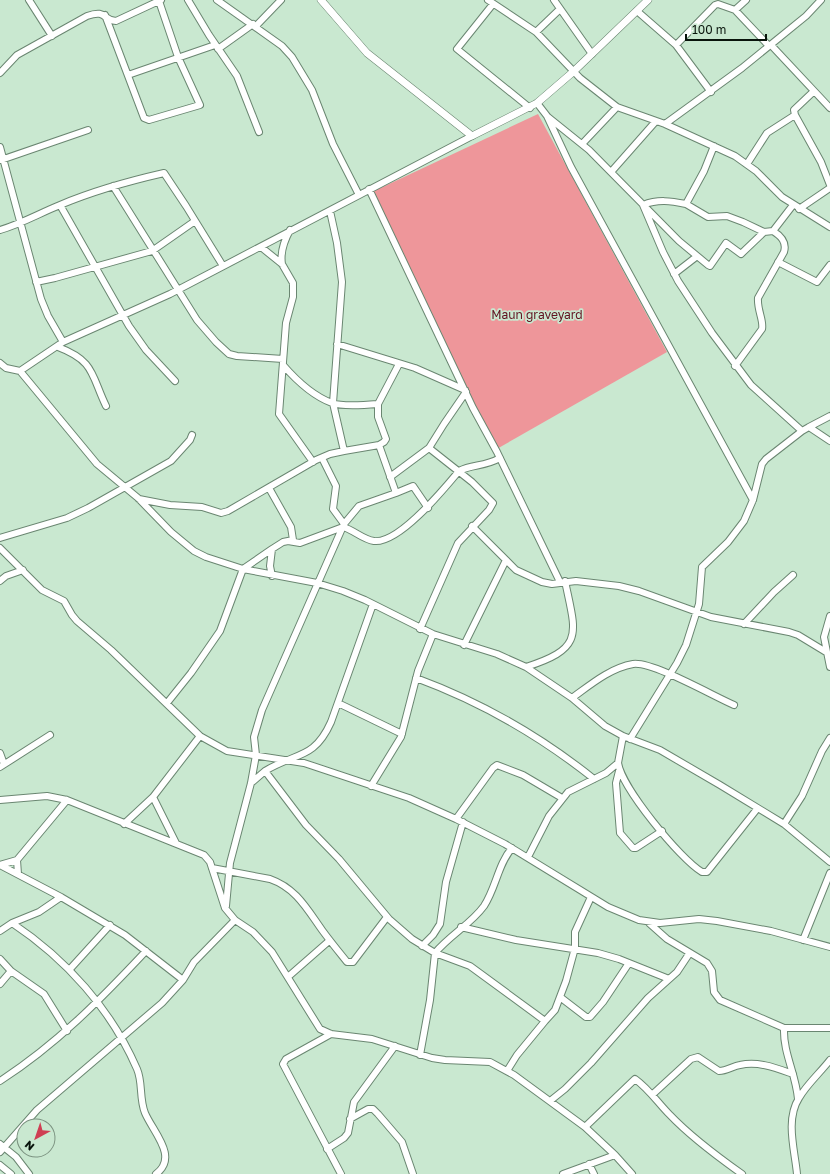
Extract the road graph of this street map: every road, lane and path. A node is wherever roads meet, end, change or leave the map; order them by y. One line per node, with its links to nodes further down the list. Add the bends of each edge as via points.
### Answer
1 (30, 0): 18 (street)
2 (188, 0): 21 (street)
3 (217, 0): 16 (street)
4 (281, 0): 16 (street)
5 (321, 0): 39 (street, via 367,53)
6 (554, 0): 12 (street)
7 (648, 0): 14 (street)
8 (746, 0): 13 (street)
9 (822, 0): 20 (street)
10 (160, 1): 15 (street, via 116,21); 23 (street)
11 (490, 2): 17 (street); 31 (street, via 457,49)
12 (560, 9): 17 (street); 22 (street)
13 (735, 10): 19 (street, via 715,5); 20 (street)
14 (637, 11): 19 (street); 22 (street)
15 (105, 15): 18 (street, via 97,13 87,16); 26 (street)
16 (254, 25): 21 (street); 50 (street, via 288,51 300,68)
17 (536, 32): 24 (street)
18 (52, 36): 25 (street, via 17,55)
19 (676, 45): 27 (street)
20 (770, 46): 27 (street); 28 (street)
21 (217, 47): 23 (street); 38 (street, via 237,76)
22 (592, 54): 24 (street)
23 (178, 57): 26 (street); 26 (street, via 199,106 146,120)
24 (573, 72): 29 (street); 30 (street)
25 (0, 73)
26 (128, 75)
27 (711, 92): 36 (street)
28 (813, 92): 32 (street); 33 (street, via 794,110)
29 (537, 103): 31 (street); 34 (street)
30 (617, 107): 35 (street); 40 (street)
31 (530, 108): 39 (street)
32 (830, 108)
33 (795, 115): 44 (street, via 767,133); 46 (street, via 821,162)
34 (547, 116): 40 (street); 106 (street, via 571,167)
35 (656, 121): 36 (street); 45 (street)
36 (665, 124): 41 (street)
37 (88, 130): 43 (street)
38 (259, 132)
39 (472, 136): 49 (street)
40 (582, 144): 45 (street)
41 (714, 146): 44 (street); 51 (street)
42 (0, 147): 43 (street)
43 (2, 159): 58 (street)
44 (747, 164): 54 (street)
45 (611, 172): 53 (street)
46 (830, 185)
47 (113, 186): 52 (street); 57 (street, via 164,173); 65 (street)
48 (830, 188): 55 (street)
49 (369, 189): 50 (street); 85 (street)
50 (359, 195): 56 (street)
51 (686, 204): 53 (street, via 666,200); 63 (street, via 708,217 727,216)
52 (60, 205): 58 (street); 71 (street)
53 (644, 205): 66 (street); 72 (street)
54 (793, 205): 55 (street); 62 (street)
55 (799, 209): 59 (street)
56 (330, 210): 61 (street); 77 (street, via 342,282)
57 (195, 221): 65 (street); 70 (street)
58 (20, 223): 60 (street); 73 (street)
59 (830, 227)
60 (0, 230)
61 (290, 230): 64 (street); 68 (street, via 281,255)
62 (773, 231): 63 (street); 67 (street, via 781,236 785,243 784,252)
63 (764, 232): 66 (street, via 742,254 726,243 710,266)
64 (261, 247): 68 (street); 70 (street)
65 (152, 251): 71 (street); 74 (street)
66 (696, 257): 72 (street)
67 (778, 262): 69 (street, via 817,282); 81 (street, via 758,298 757,306 762,329)
68 (282, 264): 78 (street, via 294,290 287,316)
69 (830, 265)
70 (223, 266): 74 (street)
71 (95, 267): 73 (street); 75 (street)
72 (674, 274): 81 (street)
73 (36, 282): 76 (street)
74 (178, 290): 75 (street); 78 (street, via 205,331 229,354)
75 (123, 316): 76 (street); 84 (street, via 146,350)
76 (61, 344): 83 (street); 88 (street, via 86,364 98,384)
77 (338, 344): 80 (street); 86 (street)
78 (283, 362): 86 (street, via 305,386); 99 (street, via 279,414)
79 (0, 363): 82 (street)
80 (399, 364): 85 (street, via 414,368); 87 (street)
81 (735, 366): 91 (street, via 751,385)
82 (3, 369): 83 (street)
83 (20, 372): 102 (street, via 97,464)
84 (175, 381)
85 (465, 392): 95 (street); 98 (street)
86 (333, 403): 87 (street); 96 (street)
87 (378, 404): 94 (street, via 378,417 386,439)
88 (106, 406)
89 (830, 416): 90 (street)
90 (809, 427): 91 (street); 93 (street)
91 (802, 431): 106 (street, via 766,458 762,464)
92 (192, 435): 102 (street, via 171,461)
93 (830, 441)
94 (379, 445): 96 (street); 101 (street)
95 (430, 448): 100 (street); 101 (street)
96 (344, 451): 97 (street)
97 (322, 458): 99 (street); 108 (street, via 336,486 332,509)
98 (500, 458): 100 (street, via 485,465); 120 (street)
99 (313, 462): 103 (street)
100 (459, 471): 107 (street); 109 (street, via 482,490 492,503 489,510)
101 (390, 477): 104 (street)
102 (125, 487): 105 (street); 110 (street, via 67,518)
103 (269, 488): 105 (street, via 221,513 202,507 170,505); 111 (street, via 291,527 292,540)
104 (396, 493): 107 (street, via 413,486); 108 (street, via 359,506)
105 (138, 498): 115 (street, via 170,532 194,551)
106 (754, 500): 123 (street, via 734,535 702,567 701,592)
107 (428, 508): 108 (street, via 381,541 367,539)
108 (343, 526): 111 (street, via 300,543); 121 (street)
109 (472, 526): 114 (street); 126 (street, via 453,552)
110 (0, 538)
111 (288, 541): 113 (street)
112 (0, 548): 116 (street)
113 (272, 549): 115 (street); 118 (street)
114 (506, 560): 120 (street, via 516,570 529,577 552,584); 128 (street)
115 (243, 569): 118 (street); 135 (street, via 220,631)
116 (23, 570): 119 (street); 135 (street, via 42,590 64,601 77,621)
117 (793, 575): 125 (street)
118 (272, 576): 121 (street)
119 (0, 581)
120 (563, 582): 123 (street, via 607,584 632,590); 130 (street, via 574,627 569,642 560,653)
121 (317, 583): 122 (street); 145 (street, via 262,710 254,737)
122 (373, 604): 126 (street); 136 (street)
123 (696, 613): 125 (street); 132 (street, via 686,645)
124 (830, 616): 129 (street, via 825,630)
125 (744, 624): 129 (street, via 798,635)
126 (420, 629): 127 (street)
127 (433, 634): 128 (street); 133 (street)
128 (464, 645): 130 (street, via 497,654)
129 (826, 652): 131 (street)
130 (526, 667): 134 (street)
131 (830, 667)
132 (669, 675): 134 (street, via 646,665 621,667); 137 (street); 143 (street)
133 (416, 678): 138 (street); 151 (street, via 464,697 506,719 557,751)
134 (572, 698): 141 (street, via 596,720)
135 (167, 703): 140 (street)
136 (338, 703): 138 (street); 146 (street, via 320,742 305,754)
137 (734, 706)
138 (402, 734): 153 (street)
139 (50, 735): 148 (street)
140 (200, 736): 145 (street, via 227,751); 154 (street)
141 (623, 736): 143 (street); 147 (street)
142 (830, 738): 162 (street, via 802,796)
143 (630, 739): 158 (street, via 673,758)
144 (0, 753): 148 (street)
145 (256, 755): 146 (street); 152 (street)
146 (291, 760): 149 (street, via 278,763); 153 (street)
147 (618, 763): 150 (street); 151 (street)
148 (2, 765)
149 (265, 771): 152 (street); 177 (street, via 306,825 339,859)
150 (619, 771): 163 (street, via 633,795); 163 (street, via 616,783 620,833 623,838 636,848)
151 (594, 779): 155 (street, via 573,788)
152 (251, 783): 171 (street)
153 (371, 786): 159 (street, via 409,798)
154 (153, 797): 161 (street); 164 (street)
155 (562, 798): 159 (street, via 523,775 497,765); 166 (street, via 549,816)
156 (0, 800): 157 (street, via 47,796)
157 (67, 800): 161 (street); 167 (street)
158 (758, 809): 162 (street); 163 (street, via 705,872 699,870 684,856)
159 (456, 819): 160 (street)
160 (463, 822): 165 (street); 186 (street, via 446,882 440,924)
161 (124, 824): 164 (street)
162 (784, 824): 168 (street)
163 (662, 831)
164 (176, 843): 170 (street, via 204,855)
165 (512, 848): 166 (street); 182 (street, via 503,860 494,887 483,907)
166 (528, 857): 175 (street)
167 (16, 860): 169 (street); 173 (street)
168 (830, 862)
169 (0, 865): 173 (street)
170 (212, 868): 171 (street); 176 (street)
171 (229, 870): 176 (street); 185 (street, via 270,879 292,891 302,901)
172 (830, 873): 184 (street)
173 (18, 874): 174 (street)
174 (61, 897): 180 (street, via 39,912); 181 (street)
175 (591, 897): 179 (street, via 621,913); 188 (street, via 575,932)
176 (226, 908): 178 (street)
177 (387, 917): 185 (street, via 350,963); 186 (street)
178 (235, 920): 196 (street, via 263,941); 198 (street, via 194,962)
179 (650, 922): 184 (street, via 711,920 740,924); 191 (street, via 667,939)
180 (12, 923): 183 (street); 194 (street)
181 (110, 925): 189 (street); 194 (street)
182 (461, 927): 188 (street, via 516,940); 190 (street)
183 (0, 931)
184 (803, 940): 187 (street)
185 (329, 941): 196 (street)
186 (422, 946): 190 (street)
187 (830, 947)
188 (575, 948): 193 (street); 200 (street)
189 (146, 951): 198 (street); 201 (street)
190 (435, 953): 202 (street, via 470,966); 209 (street)
191 (689, 954): 197 (street); 203 (street, via 707,963 712,971 714,992 720,1000)
192 (0, 959): 195 (street)
193 (629, 963): 197 (street); 200 (street, via 590,1017 586,1017)
194 (70, 969): 201 (street)
195 (11, 971): 199 (street); 205 (street, via 44,994)
196 (289, 976): 206 (street, via 316,1024 324,1032)
197 (669, 979): 216 (street, via 648,998 579,1076)
198 (183, 980): 207 (street, via 162,1003)
199 (0, 984)
200 (560, 997): 202 (street, via 555,1010)
201 (98, 1002): 205 (street); 207 (street)
202 (545, 1021): 211 (street)
203 (784, 1028): 204 (street); 212 (street, via 784,1045)
204 (830, 1028)
205 (67, 1031): 213 (street, via 30,1061)
206 (331, 1034): 208 (street, via 363,1037); 220 (street, via 286,1059 283,1064)
207 (121, 1039): 219 (street, via 37,1110); 226 (street, via 137,1069 142,1106 162,1141 166,1157 162,1169)
208 (395, 1046): 209 (street); 217 (street, via 354,1102)
209 (420, 1055): 211 (street, via 445,1060 490,1062)
210 (830, 1060): 215 (street)
211 (507, 1071): 216 (street)
212 (793, 1074): 214 (street, via 756,1064 739,1065 719,1071 698,1057 691,1059); 215 (street)
213 (2, 1078)
214 (653, 1094): 218 (street, via 634,1079); 232 (street, via 670,1115 711,1152)
215 (798, 1099): 233 (street, via 792,1118)
216 (550, 1101): 218 (street)
217 (350, 1119): 220 (street, via 348,1133); 228 (street, via 368,1109 378,1114 402,1142)
218 (585, 1127): 221 (street)
219 (2, 1147): 225 (street, via 16,1157)
220 (327, 1149): 227 (street)
221 (615, 1155): 222 (street); 231 (street)
222 (588, 1164): 229 (street); 230 (street)
223 (0, 1165): 224 (street)
224 (11, 1174)
225 (29, 1174)
226 (156, 1174)
227 (342, 1174)
228 (413, 1174)
229 (563, 1174)
230 (594, 1174)
231 (632, 1174)
232 (742, 1174)
233 (797, 1174)

